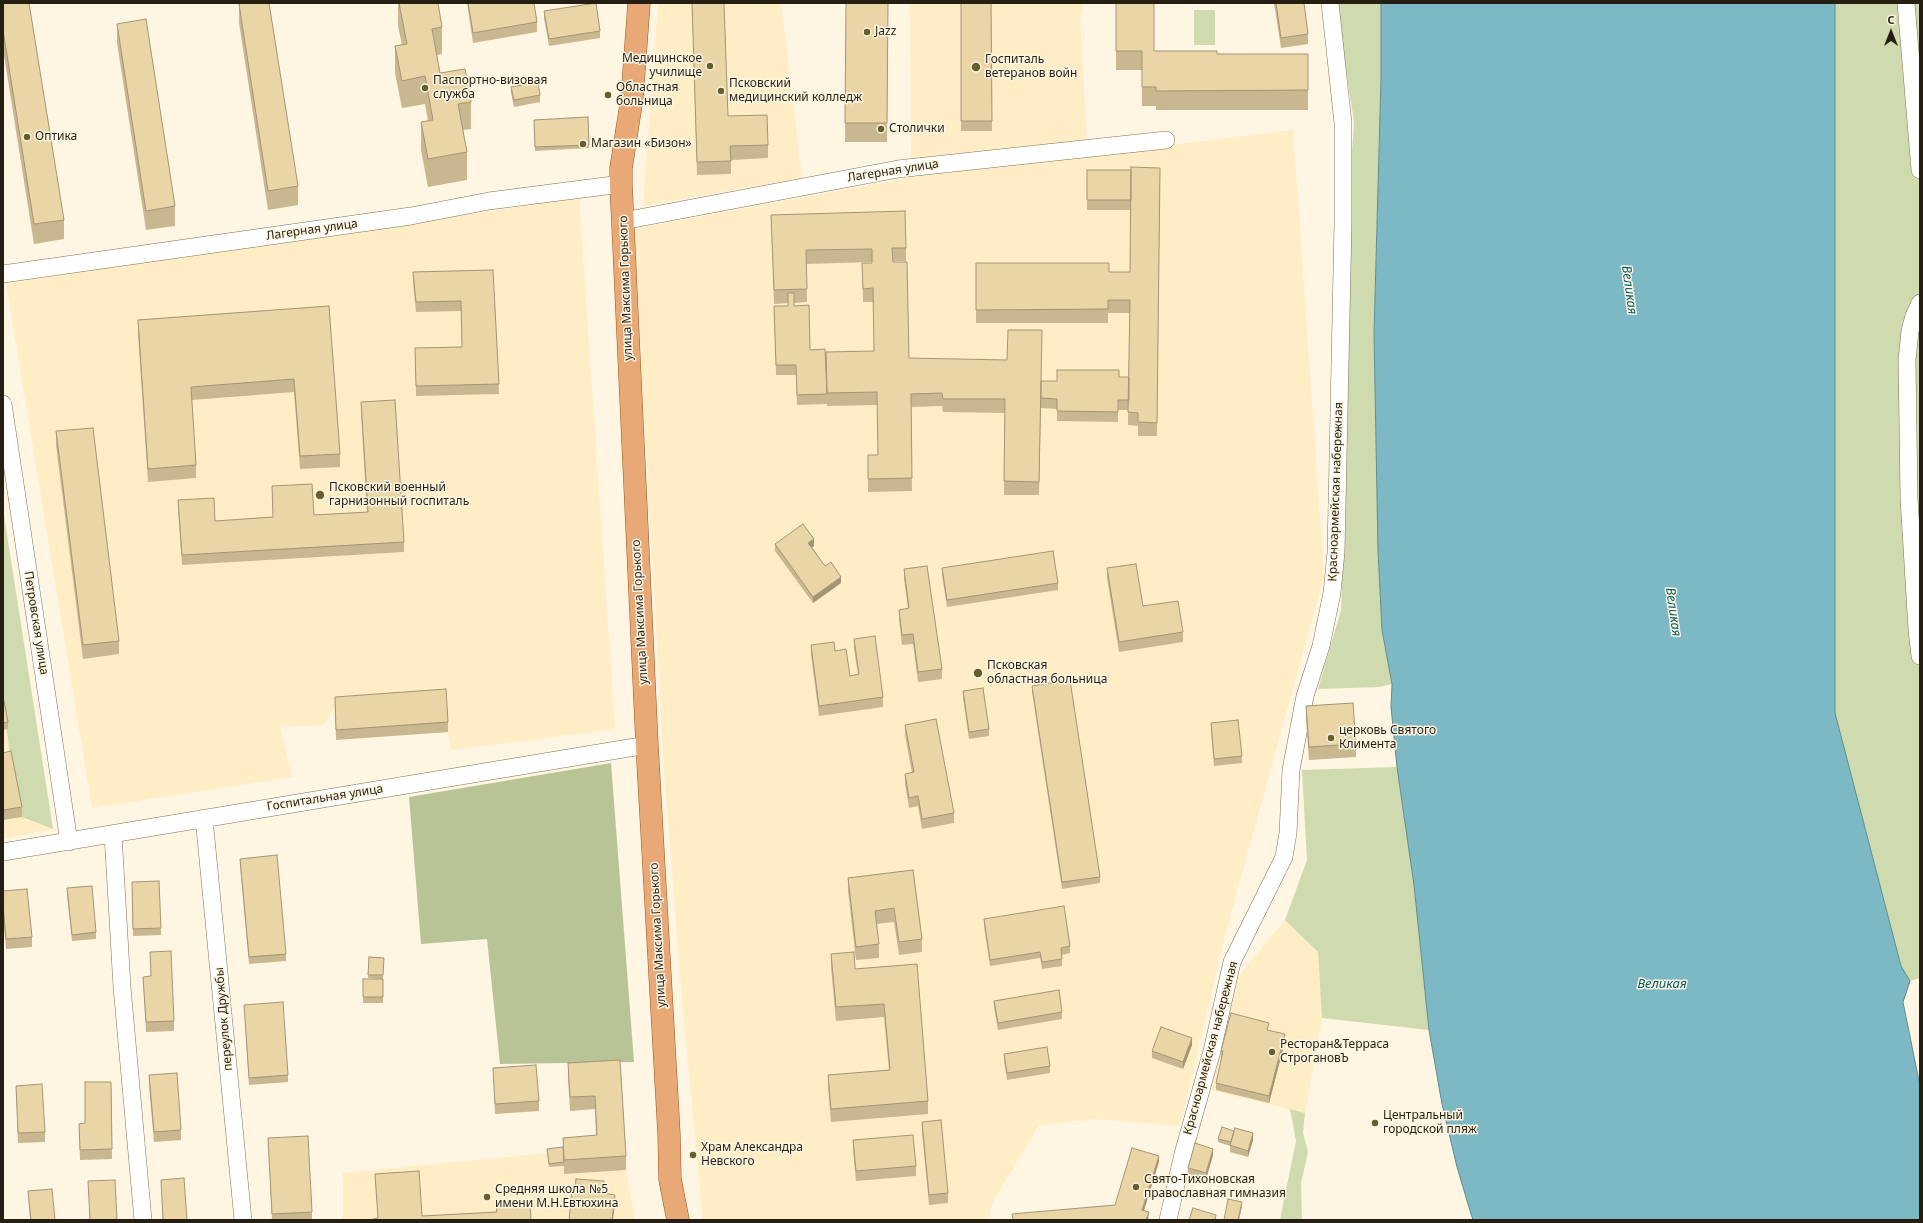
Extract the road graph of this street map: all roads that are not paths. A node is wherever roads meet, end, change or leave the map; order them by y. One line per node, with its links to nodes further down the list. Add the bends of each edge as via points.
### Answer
1 (640, 3): 6 (main road, улица Максима Горького)
2 (1330, 3): 20 (street, Красноармейская набережная, via 1343,123 1336,552 1332,593 1321,646 1305,696 1295,746 1284,857 1232,962 1212,1051 1183,1154)
3 (1906, 3): 5 (street)
4 (1166, 140): 7 (street, Лагерная улица, via 898,169)
5 (1920, 170)
6 (621, 184): 7 (main road, улица Максима Горького); 8 (street, Лагерная улица, via 489,201 411,216)
7 (623, 221): 12 (main road, улица Максима Горького)
8 (3, 274)
9 (1920, 303): 11 (street, via 1910,331 1907,360 1909,505 1916,630)
10 (3, 404): 15 (street, Петровская улица)
11 (1920, 656)
12 (647, 745): 13 (street, Госпитальная улица); 19 (main road, улица Максима Горького, via 670,1179)
13 (204, 818): 14 (street, Госпитальная улица); 18 (street, переулок Дружбы)
14 (113, 834): 15 (street, Госпитальная улица); 17 (street, via 122,987)
15 (69, 842): 16 (street, Госпитальная улица)
16 (3, 852)
17 (143, 1220)
18 (243, 1220)
19 (678, 1220)
20 (1168, 1220)

